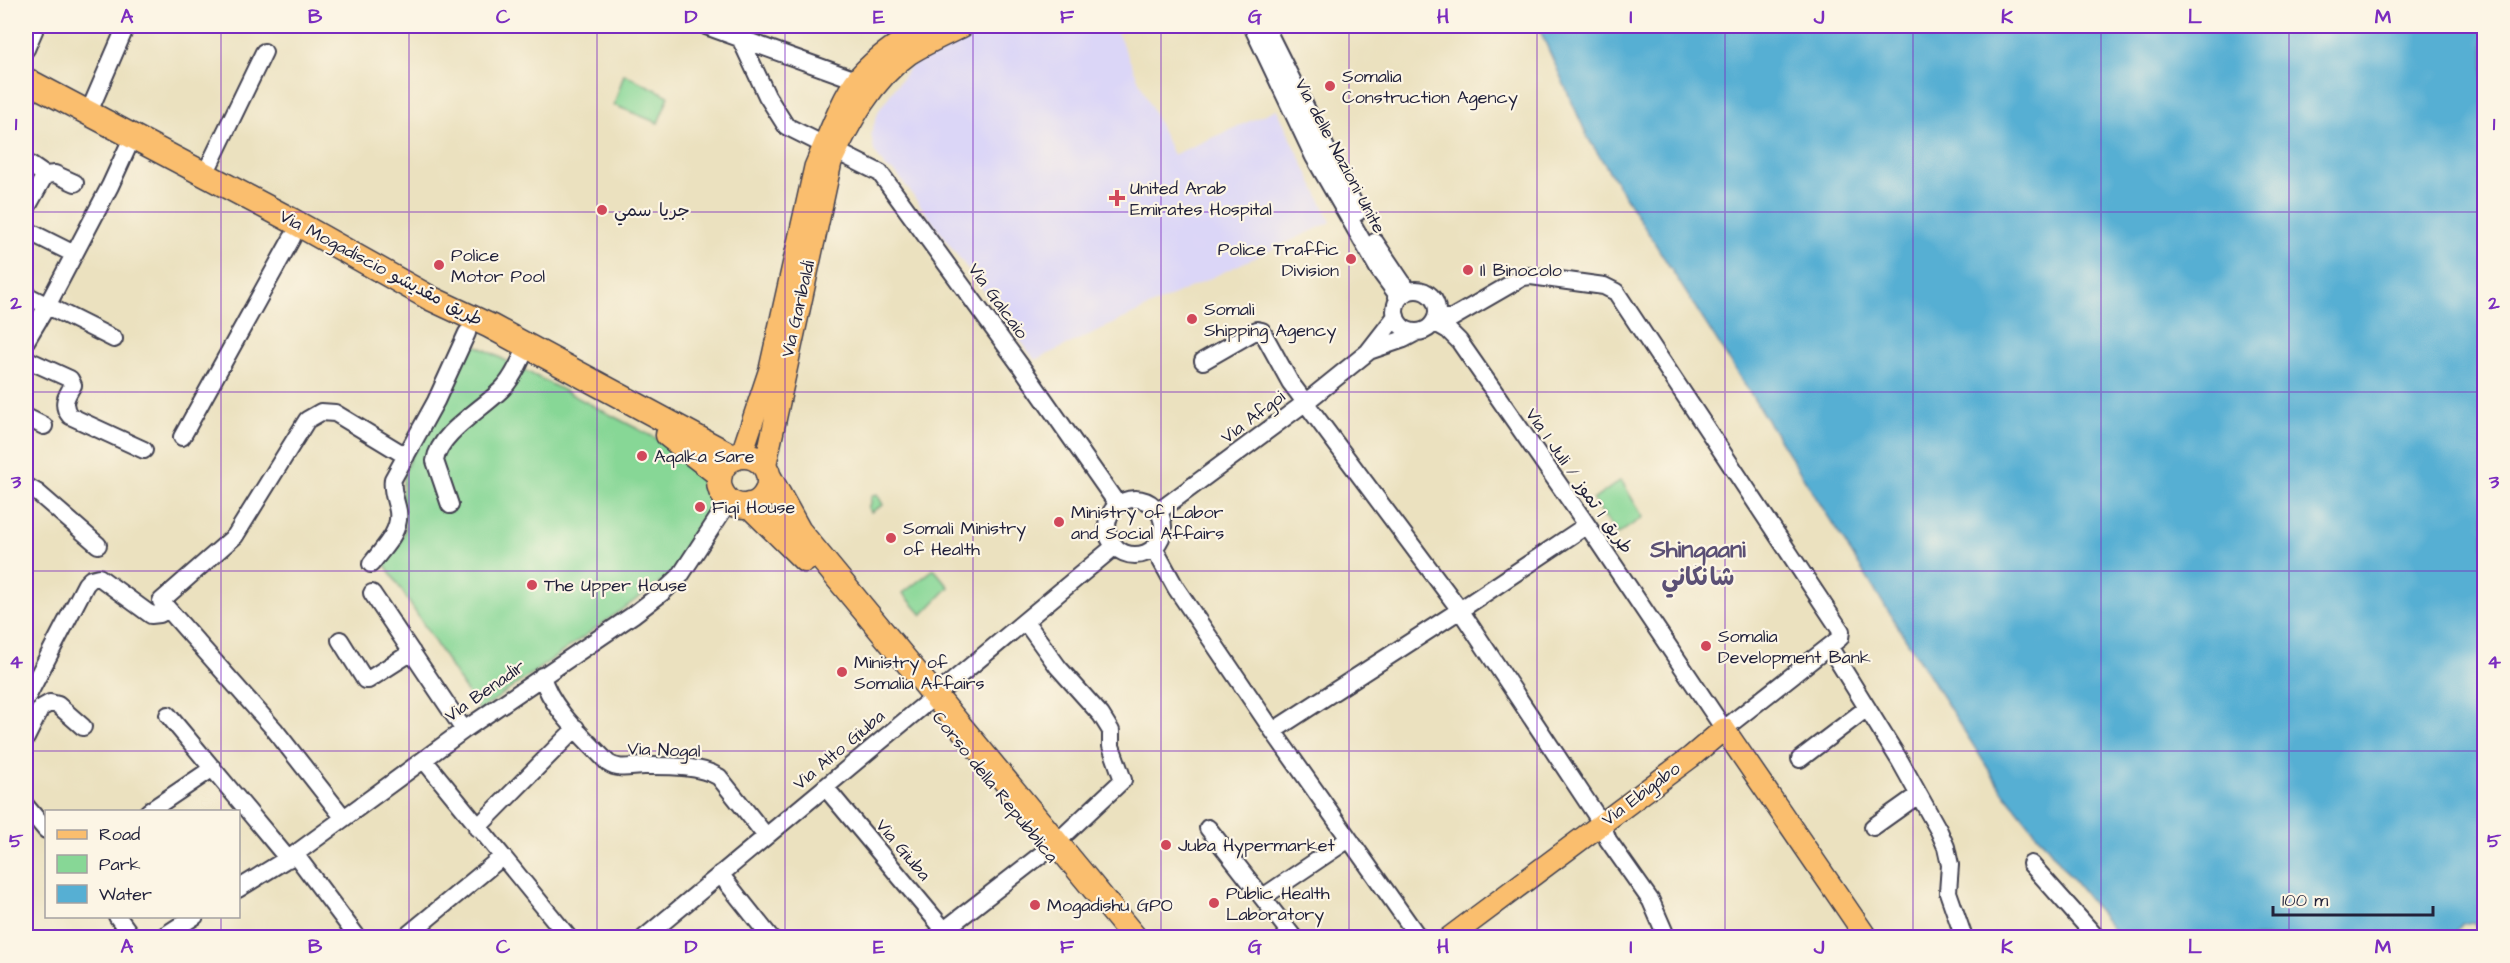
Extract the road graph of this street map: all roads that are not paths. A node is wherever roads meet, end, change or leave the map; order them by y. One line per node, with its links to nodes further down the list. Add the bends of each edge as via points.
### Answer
1 (36, 26): 9 (street)
2 (126, 26): 14 (street)
3 (706, 26): 8 (street)
4 (963, 26): 7 (main road)
5 (1252, 26): 28 (street, Via delle Nazioni Unite, via 1314,158)
6 (1265, 26): 28 (street, Via delle Nazioni Unite, via 1385,258)
7 (923, 34): 12 (main road, via 890,47); 16 (main road, via 908,55 876,84)
8 (741, 38): 12 (street); 16 (street, Via Galcaio, via 767,96 786,126)
9 (26, 49)
10 (264, 52): 19 (street)
11 (26, 80): 14 (highway, Via Mogadiscio طريق مقديشو)
12 (856, 80): 16 (main road)
13 (26, 93): 15 (highway, Via Mogadiscio طريق مقديشو)
14 (88, 114): 15 (highway, Via Mogadiscio طريق مقديشو)
15 (130, 142): 19 (highway, Via Mogadiscio طريق مقديشو); 21 (highway, Via Mogadiscio طريق مقديشو); 26 (street)
16 (830, 149): 45 (main road, Via Garibaldi, via 815,167 770,369); 46 (main road, Via Garibaldi, via 831,162); 50 (street, Via Galcaio, via 880,173)
17 (26, 162): 18 (street)
18 (45, 175): 20 (street, via 55,174); 22 (street)
19 (204, 176): 21 (highway, Via Mogadiscio طريق مقديشو)
20 (75, 183)
21 (248, 206): 24 (highway, Via Mogadiscio طريق مقديشو); 25 (highway, Via Mogadiscio طريق مقديشو)
22 (26, 209)
23 (26, 230): 26 (street)
24 (292, 238): 25 (highway, Via Mogadiscio طريق مقديشو); 42 (street)
25 (321, 246): 32 (highway, Via Mogadiscio طريق مقديشو); 35 (highway, Via Mogadiscio طريق مقديشو, via 490,326)
26 (74, 254): 29 (street)
27 (26, 295): 29 (street)
28 (1401, 302): 30 (street, via 1422,291 1430,295); 31 (street, via 1404,327); 36 (street)
29 (47, 306): 33 (street); 34 (street)
30 (1435, 320): 31 (street); 52 (street, Via 1 Juli / طريق 1 تموز, via 1459,341); 62 (street, via 1452,318 1523,277 1604,286 1616,292 1841,631)
31 (1418, 332): 36 (street)
32 (467, 333): 35 (highway, Via Mogadiscio طريق مقديشو); 44 (street)
33 (114, 339)
34 (26, 341)
35 (524, 352): 45 (highway, Via Mogadiscio طريق مقديشو, via 667,434); 49 (street, via 507,384 464,421 436,453 435,461)
36 (1368, 352): 39 (street, Via Afgoi)
37 (26, 359): 43 (street, via 70,379 73,385 65,403 70,416)
38 (1203, 361): 39 (street, via 1257,330 1262,331 1290,382)
39 (1306, 402): 51 (street, Via Afgoi); 59 (street)
40 (26, 417): 41 (street)
41 (44, 426)
42 (182, 437)
43 (144, 450)
44 (406, 456): 56 (street, via 393,479 398,527); 58 (street, via 335,413 321,412 307,420 235,536 161,601)
45 (732, 463): 46 (highway, via 755,458); 48 (highway, via 721,489)
46 (767, 471): 48 (highway, via 769,483 763,497); 66 (highway, via 799,531)
47 (26, 486): 53 (street)
48 (739, 503): 64 (street, Via Benadir, via 672,584); 66 (highway, Corso della Repubblica, via 797,551)
49 (450, 505)
50 (1118, 505): 51 (street, via 1126,500 1143,500); 54 (street, via 1107,528)
51 (1158, 511): 55 (street, via 1163,527)
52 (1587, 525): 59 (street); 71 (street, Via 1 Juli / طريق 1 تموز)
53 (98, 545)
54 (1115, 546): 55 (street, via 1134,555); 60 (street, Via Alto Giuba)
55 (1154, 548): 73 (street, via 1176,588)
56 (371, 564)
57 (372, 593): 63 (street)
58 (168, 609): 65 (street, via 151,615 99,578 92,579); 82 (street, via 274,729)
59 (1460, 610): 73 (street); 83 (street)
60 (1025, 621): 66 (street, Via Alto Giuba); 90 (street, via 1111,731 1111,746 1123,780)
61 (340, 640): 63 (street, via 364,680)
62 (1830, 648): 67 (street); 71 (street, Via Ebigabo)
63 (412, 652): 72 (street)
64 (542, 676): 70 (street, Via Nogal, via 545,688); 72 (street, Via Benadir)
65 (26, 699)
66 (930, 699): 78 (street, Via Alto Giuba); 90 (highway)
67 (1867, 708): 75 (street); 79 (street)
68 (168, 716): 77 (street)
69 (83, 728): 74 (street, via 50,702 41,708)
70 (576, 728): 84 (street); 88 (street, Via Nogal, via 615,768 709,771)
71 (1724, 729): 83 (main road, Via Ebigabo); 113 (main road)
72 (464, 730): 76 (street, Via Benadir)
73 (1273, 731): 89 (street)
74 (26, 738)
75 (1800, 759)
76 (424, 760): 82 (street, Via Benadir); 84 (street)
77 (213, 768): 81 (street); 91 (street)
78 (825, 787): 88 (street, Via Alto Giuba); 99 (street, Via Giuba)
79 (1918, 795): 86 (street); 114 (street, via 1946,847 1950,865 1948,892)
80 (26, 806): 87 (street)
81 (151, 810)
82 (343, 817): 91 (street, Via Benadir)
83 (1602, 824): 111 (main road, Via Ebigabo); 112 (street, via 1608,840 1651,901)
84 (477, 828): 92 (street)
85 (1208, 828): 96 (street)
86 (1873, 828)
87 (45, 829)
88 (766, 836): 94 (street, Via Alto Giuba)
89 (1349, 839): 96 (street); 110 (street)
90 (1051, 846): 99 (street); 107 (highway, Corso della Repubblica); 108 (highway)
91 (291, 856): 95 (street, Via Benadir); 102 (street)
92 (502, 857): 103 (street); 104 (street)
93 (2031, 864): 115 (street)
94 (720, 874): 105 (street, Via Alto Giuba); 106 (street)
95 (240, 888)
96 (1263, 897): 109 (street)
97 (118, 918): 100 (street)
98 (192, 918): 101 (street)
99 (943, 935)
100 (133, 938)
101 (161, 938)
102 (358, 938)
103 (404, 938)
104 (569, 938)
105 (644, 938)
106 (771, 938)
107 (1119, 938)
108 (1135, 938)
109 (1294, 938)
110 (1419, 938)
111 (1449, 938)
112 (1667, 938)
113 (1867, 938)
114 (1964, 938)
115 (2097, 938)

